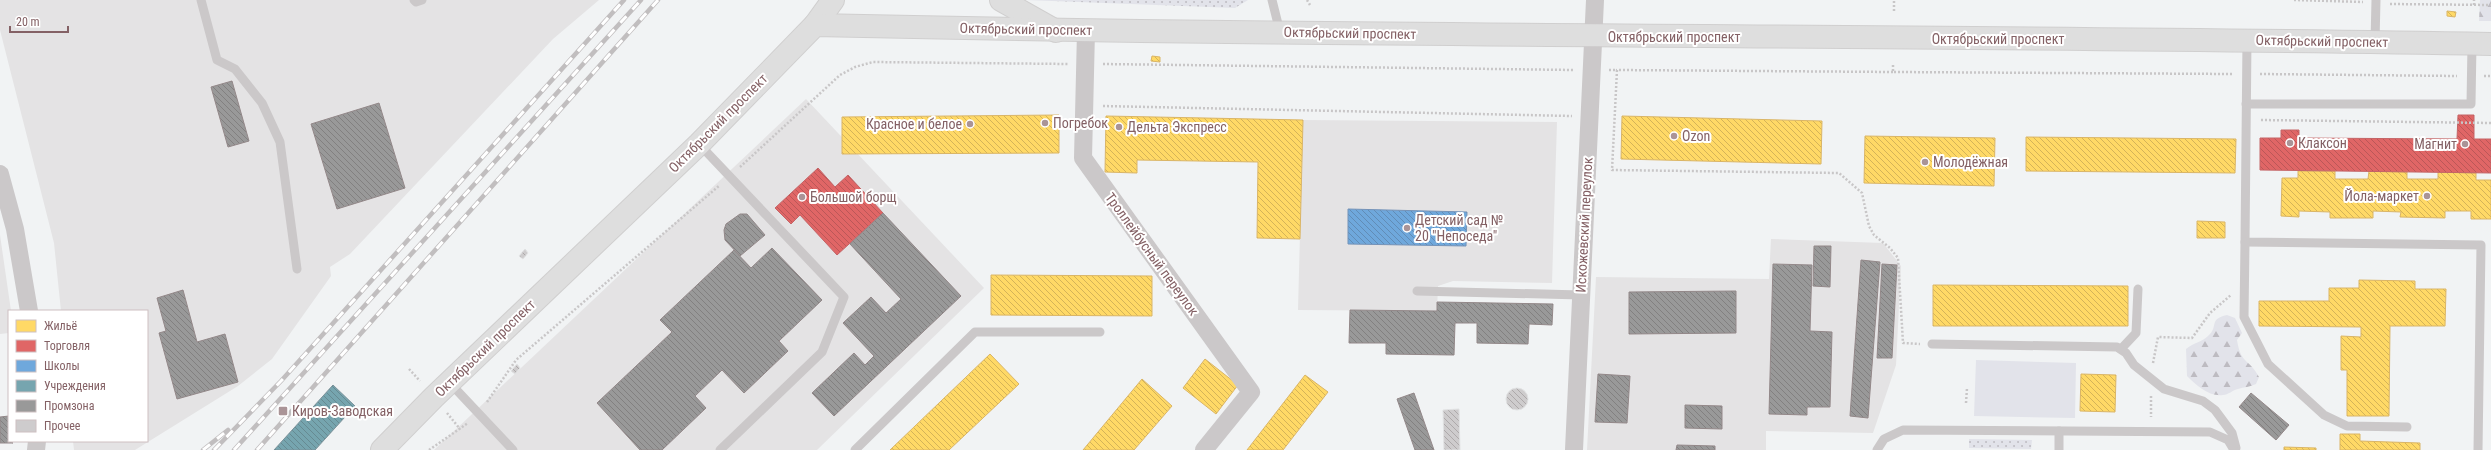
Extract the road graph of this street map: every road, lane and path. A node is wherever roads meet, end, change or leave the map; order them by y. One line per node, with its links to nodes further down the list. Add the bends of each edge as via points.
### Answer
1 (201, 0): 42 (lane, via 216,60 235,69 262,102 280,142)
2 (414, 0): 3 (lane)
3 (422, 0)
4 (833, 0): 17 (main road)
5 (1001, 0): 18 (main road)
6 (1272, 0): 20 (lane)
7 (1307, 0): 13 (path)
8 (1595, 0): 21 (street, Искожевский переулок)
9 (1894, 0): 16 (path)
10 (2294, 0): 12 (path)
11 (2474, 0): 14 (path)
12 (2376, 2): 14 (path); 23 (lane)
13 (1310, 5)
14 (2474, 5): 15 (path)
15 (2491, 5)
16 (1894, 11)
17 (815, 25): 18 (main road, Октябрьский проспект); 38 (main road, Октябрьский проспект)
18 (1056, 30): 19 (main road, Октябрьский проспект)
19 (1086, 31): 20 (main road, Октябрьский проспект); 25 (street, Троллейбусный переулок)
20 (1280, 32): 21 (main road, Октябрьский проспект)
21 (1594, 36): 22 (main road, Октябрьский проспект); 27 (street, Искожевский переулок)
22 (2247, 40): 23 (main road, Октябрьский проспект); 30 (lane)
23 (2375, 42): 24 (main road, Октябрьский проспект)
24 (2482, 44): 31 (lane)
25 (1085, 64): 27 (path); 34 (street, Троллейбусный переулок); 40 (path, via 873,62 855,67 840,75)
26 (1893, 65): 29 (path)
27 (1592, 70): 28 (path); 35 (street, Искожевский переулок)
28 (1617, 70): 29 (path); 49 (path, via 1612,170 1839,173 1862,193 1869,226 1874,235 1898,258 1903,343)
29 (1893, 72): 30 (path)
30 (2246, 74): 31 (path); 33 (lane)
31 (2472, 76): 32 (path); 33 (lane, via 2471,104)
32 (2491, 76)
33 (2246, 104): 36 (lane)
34 (1084, 106): 35 (path); 64 (street, Троллейбусный переулок, via 1083,158 1251,392)
35 (1590, 116): 46 (street, Искожевский переулок)
36 (2246, 120): 37 (path); 41 (lane)
37 (2491, 123)
38 (699, 144): 40 (lane); 52 (main road, Октябрьский проспект)
39 (0, 174): 47 (street, via 15,229)
40 (730, 177): 55 (path, via 516,360); 62 (lane, via 844,297 822,352)
41 (2246, 242): 43 (lane); 69 (lane, via 2481,245)
42 (297, 269)
43 (2245, 283): 51 (path, via 2210,313 2192,338 2158,338); 56 (lane, via 2244,317 2268,364 2324,415 2347,426)
44 (2138, 289): 50 (lane, via 2136,333)
45 (1417, 291): 46 (lane)
46 (1581, 295): 65 (street, Искожевский переулок)
47 (29, 310)
48 (1100, 332): 63 (lane, via 975,332)
49 (1932, 344): 50 (lane, via 2109,345)
50 (2121, 349): 51 (lane, via 2134,365)
51 (2151, 379): 58 (path); 68 (lane, via 2164,390 2204,401 2215,410 2232,432)
52 (450, 383): 55 (lane); 59 (main road, Октябрьский проспект)
53 (1967, 388): 54 (path)
54 (1966, 403)
55 (478, 414): 60 (path); 61 (lane)
56 (2407, 427)
57 (2059, 430): 58 (lane); 66 (lane, via 1903,430 1884,439); 67 (lane)
58 (2151, 432): 68 (lane, via 2210,432 2228,440)
59 (386, 449)
60 (429, 450)
61 (513, 450)
62 (720, 450)
63 (855, 450)
64 (1204, 450)
65 (1574, 450)
66 (1877, 450)
67 (2059, 450)
68 (2235, 450)
69 (2478, 450)

